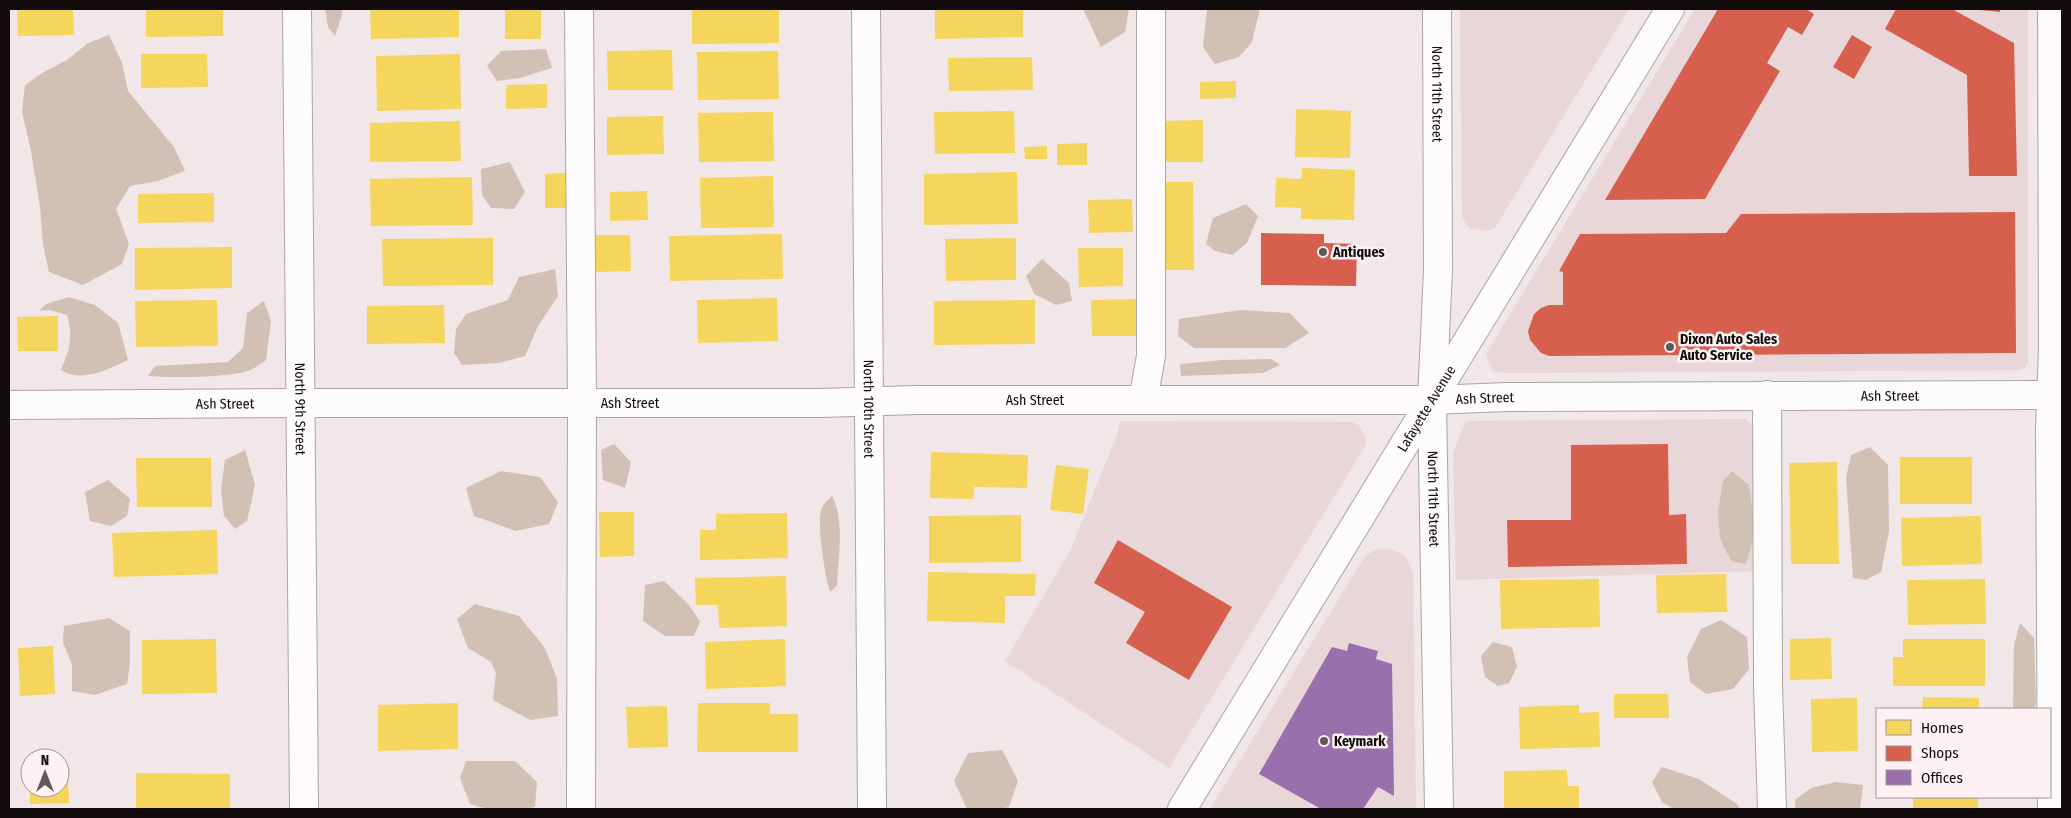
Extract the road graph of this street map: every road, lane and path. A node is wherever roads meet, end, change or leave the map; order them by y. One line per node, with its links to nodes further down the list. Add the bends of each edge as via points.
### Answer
1 (297, 9): 12 (street, North 9th Street)
2 (579, 9): 13 (street)
3 (866, 9): 14 (street, North 10th Street)
4 (1151, 9): 10 (street, via 1151,356)
5 (1437, 9): 11 (street, North 11th Street, via 1438,270)
6 (1670, 9): 11 (street, Lafayette Avenue)
7 (2052, 9): 9 (street, via 2053,347)
8 (1767, 395): 9 (street, Ash Street); 11 (street, Ash Street, via 1507,396); 21 (street, via 1768,686)
9 (2057, 395): 22 (street, via 2050,429)
10 (1143, 400): 11 (street, Ash Street); 14 (street, Ash Street)
11 (1432, 400): 19 (street, Lafayette Avenue); 20 (street, North 11th Street)
12 (301, 403): 13 (street, Ash Street); 15 (street, Ash Street); 16 (street, North 9th Street)
13 (582, 403): 14 (street, Ash Street); 17 (street)
14 (869, 403): 18 (street, North 10th Street)
15 (9, 405)
16 (304, 809)
17 (582, 809)
18 (872, 809)
19 (1182, 809)
20 (1439, 809)
21 (1772, 809)
22 (2052, 809)

